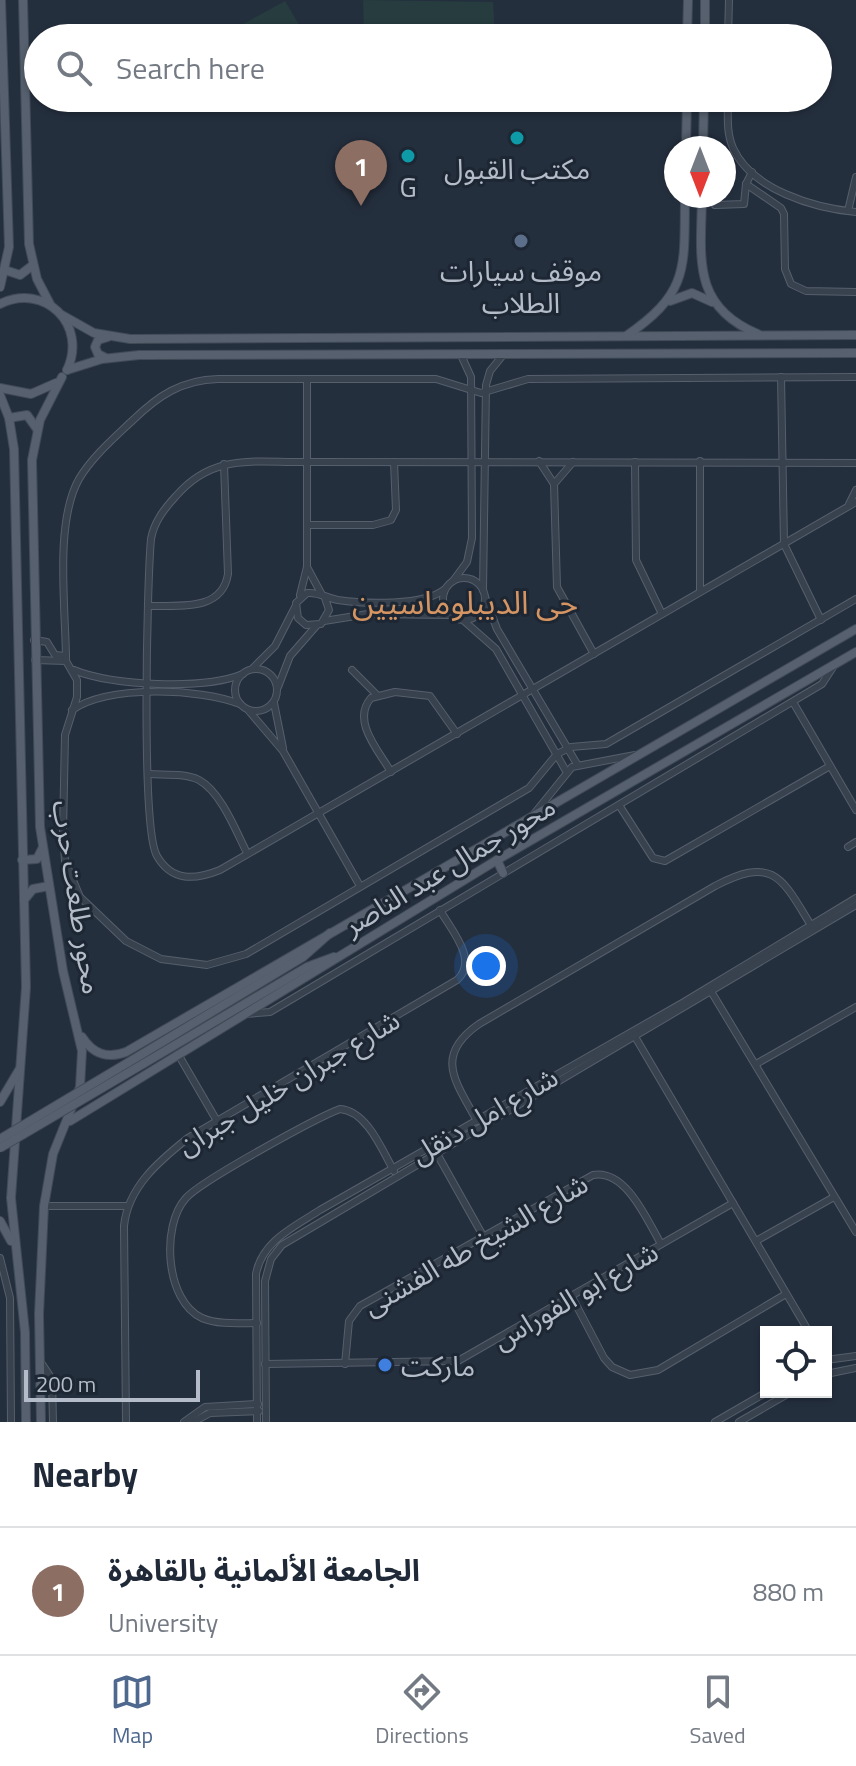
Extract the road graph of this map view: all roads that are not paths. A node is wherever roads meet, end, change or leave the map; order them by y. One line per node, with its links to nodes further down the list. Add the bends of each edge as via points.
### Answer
1 (1, 0): 24 (main road, via 9,247)
2 (23, 0): 9 (main road)
3 (688, 0): 6 (main road)
4 (705, 0): 7 (main road)
5 (729, 0): 8 (street)
6 (687, 24)
7 (705, 24)
8 (728, 24)
9 (24, 26)
10 (27, 112): 23 (main road)
11 (687, 112): 14 (main road)
12 (704, 112): 15 (main road)
13 (728, 112): 16 (street, via 729,138)
14 (686, 136)
15 (703, 136)
16 (752, 172): 18 (street); 22 (street, via 794,197)
17 (856, 177): 22 (street)
18 (746, 184): 19 (street, via 744,204); 26 (street, via 784,214 785,269 791,284 806,291)
19 (736, 204)
20 (685, 209): 21 (main road); 27 (main road, via 681,273)
21 (702, 209): 30 (main road, via 702,267)
22 (852, 212)
23 (33, 265): 24 (main road, via 20,275); 29 (main road)
24 (5, 270): 25 (main road)
25 (0, 287)
26 (856, 292)
27 (668, 303): 30 (main road, via 692,293); 37 (main road)
28 (0, 304): 29 (main road, via 27,297)
29 (50, 304): 31 (main road)
30 (715, 305): 34 (main road, via 727,318)
31 (62, 315): 35 (main road); 44 (main road, via 73,345)
32 (837, 335): 33 (main road); 34 (main road); 38 (main road)
33 (856, 335)
34 (763, 336): 37 (main road)
35 (108, 337): 36 (main road); 43 (main road, via 95,347)
36 (549, 337): 37 (main road); 42 (main road)
37 (624, 337)
38 (837, 353): 39 (main road); 42 (main road)
39 (856, 353)
40 (461, 355): 41 (main road); 43 (main road); 45 (street)
41 (503, 355): 42 (main road); 46 (street)
42 (549, 355)
43 (108, 358): 44 (main road)
44 (64, 374): 50 (main road, via 48,389 31,394); 55 (main road, محور طلعت حرب)
45 (471, 377): 46 (street); 51 (street)
46 (487, 377): 52 (street)
47 (781, 377): 48 (street); 52 (street, via 528,379); 61 (street)
48 (856, 377)
49 (307, 379): 51 (street, via 450,380); 62 (street); 91 (street, via 209,379 174,387 145,408 92,462 73,493 66,521)
50 (0, 388)
51 (471, 392): 52 (street); 56 (street)
52 (485, 393): 57 (street)
53 (0, 395): 54 (main road, محور طلعت حرب)
54 (9, 418): 55 (main road, via 27,415); 127 (main road, محور طلعت حرب, via 14,449)
55 (37, 430): 88 (main road, محور طلعت حرب, via 32,472)
56 (470, 461): 57 (street); 63 (street); 73 (street, via 472,546)
57 (484, 461): 58 (street); 76 (street)
58 (539, 461): 59 (street); 67 (street)
59 (574, 461): 64 (street); 67 (street)
60 (700, 461): 61 (street); 64 (street); 75 (street)
61 (782, 461): 65 (street); 71 (street)
62 (308, 462): 63 (street); 66 (street); 70 (street)
63 (394, 462): 70 (street, via 396,510 391,520)
64 (635, 462): 82 (street, via 636,560)
65 (856, 463)
66 (224, 464): 80 (street, via 196,476 155,524); 80 (street, via 224,589 203,603)
67 (554, 484): 90 (street, via 557,587)
68 (856, 490): 69 (street)
69 (853, 503): 71 (street)
70 (308, 525): 72 (street)
71 (784, 544): 75 (street); 85 (street)
72 (307, 567): 77 (street); 78 (street)
73 (453, 581): 74 (street); 76 (street, via 467,578)
74 (445, 589): 77 (street, via 421,600); 83 (street, via 443,603)
75 (700, 591): 82 (street)
76 (484, 594): 84 (street, via 482,611); 100 (street, via 493,622)
77 (324, 597): 78 (street, via 307,593); 86 (street, via 329,610)
78 (299, 599): 81 (street)
79 (856, 599): 85 (street)
80 (150, 606): 98 (street)
81 (295, 607): 86 (street, via 301,622); 95 (street, via 275,646)
82 (662, 614): 90 (street)
83 (450, 615): 84 (street); 86 (street, via 368,614)
84 (463, 620): 103 (street, via 491,643)
85 (821, 620): 110 (street, via 606,744)
86 (320, 623): 99 (street, via 290,656)
87 (856, 629): 113 (main road, محور جمال عبد الناصر)
88 (34, 640): 91 (street, via 47,642 53,654); 92 (main road, محور طلعت حرب)
89 (856, 652): 93 (main road, محور جمال عبد الناصر)
90 (594, 654): 100 (street)
91 (66, 658): 92 (street); 94 (street)
92 (34, 660): 124 (main road, محور طلعت حرب)
93 (835, 663): 104 (street, via 826,682); 128 (main road, محور جمال عبد الناصر)
94 (74, 670): 98 (street, via 105,681); 107 (street, via 78,689)
95 (250, 670): 97 (street); 99 (street, via 268,672)
96 (352, 670): 102 (street)
97 (243, 674): 98 (street, via 220,682); 106 (street, via 235,685)
98 (148, 682): 101 (street)
99 (278, 687): 105 (street)
100 (533, 690): 103 (street); 110 (street)
101 (148, 694): 106 (street); 107 (street, via 97,696); 118 (street)
102 (377, 695): 109 (street, via 430,696); 117 (street, via 366,704 364,721)
103 (523, 696): 109 (street); 112 (street)
104 (793, 702): 115 (street); 119 (street)
105 (274, 703): 108 (street, via 266,710); 111 (street)
106 (240, 704): 108 (street)
107 (72, 710): 131 (street, via 65,745 63,846 69,875 90,910 141,950 193,966 234,959)
108 (249, 711): 111 (street)
109 (457, 734): 117 (street)
110 (566, 749): 112 (street); 114 (street)
111 (283, 751): 121 (street)
112 (557, 754): 116 (street); 131 (street, via 529,788)
113 (638, 754): 114 (street); 122 (main road, محور جمال عبد الناصر)
114 (577, 764): 116 (street)
115 (830, 766): 119 (street, via 665,861 653,858); 120 (street)
116 (566, 771): 122 (street)
117 (391, 772): 121 (street)
118 (149, 774): 126 (street, via 202,782); 126 (street, via 152,848 171,872 193,879)
119 (619, 805): 129 (street)
120 (856, 810)
121 (321, 813): 126 (street); 131 (street)
122 (534, 814): 137 (main road, محور جمال عبد الناصر)
123 (856, 842): 125 (street)
124 (43, 846): 127 (main road, via 37,859); 130 (main road, محور طلعت حرب)
125 (848, 847)
126 (247, 853)
127 (22, 860): 133 (main road, محور طلعت حرب)
128 (497, 860): 129 (main road); 138 (main road, محور جمال عبد الناصر)
129 (503, 873): 135 (street)
130 (49, 886): 133 (main road, via 33,889); 143 (main road, محور طلعت حرب)
131 (360, 886)
132 (856, 898): 136 (street, شارع امل دنقل)
133 (23, 901): 146 (main road, محور طلعت حرب)
134 (856, 905): 136 (street, شارع امل دنقل)
135 (440, 910): 141 (street, via 270,1012); 152 (street, شارع جبران خليل جبران, via 465,955 466,969 457,980)
136 (812, 928): 139 (street, شارع امل دنقل); 153 (street, via 786,885 769,872 743,873 715,886 479,1024 461,1040 451,1069)
137 (332, 929): 145 (main road, محور جمال عبد الناصر); 147 (main road, via 309,954)
138 (341, 956): 141 (main road, محور جمال عبد الناصر); 147 (main road, via 307,967)
139 (709, 989): 142 (street, شارع امل دنقل); 148 (street)
140 (856, 1007): 148 (street)
141 (245, 1014): 144 (main road, محور جمال عبد الناصر)
142 (633, 1033): 153 (street, شارع امل دنقل); 160 (street)
143 (80, 1034): 145 (main road, via 93,1050); 151 (main road, محور طلعت حرب, via 81,1078)
144 (178, 1054): 149 (main road, محور جمال عبد الناصر); 152 (street)
145 (113, 1056): 149 (main road, via 112,1073)
146 (23, 1058): 150 (main road); 168 (main road, محور طلعت حرب, via 11,1158)
147 (141, 1060): 154 (main road, bridge); 155 (main road, bridge)
148 (756, 1064): 159 (street)
149 (125, 1086): 151 (main road, محور جمال عبد الناصر)
150 (0, 1102)
151 (69, 1121): 161 (main road, محور طلعت حرب, via 53,1154)
152 (217, 1121): 162 (street, شارع جبران خليل جبران, via 167,1155)
153 (478, 1123): 156 (street, شارع امل دنقل); 157 (street, شارع امل دنقل)
154 (0, 1139)
155 (0, 1148)
156 (436, 1152): 158 (street, شارع امل دنقل); 165 (street)
157 (393, 1168): 158 (street); 174 (street, شارع امل دنقل, via 272,1243 258,1266); 174 (street, via 363,1122 340,1109 186,1197 172,1228 174,1280 184,1302 204,1319)
158 (397, 1176): 175 (street, شارع امل دنقل, via 276,1252 266,1275)
159 (834, 1197): 164 (street); 166 (street)
160 (733, 1203): 166 (street); 167 (street, شارع ابو الفوراس)
161 (44, 1206): 162 (street); 181 (main road, محور طلعت حرب)
162 (127, 1206): 197 (street)
163 (0, 1221): 168 (main road)
164 (856, 1232)
165 (482, 1234): 167 (street, شارع الشيخ طه الفشنى, via 604,1173 626,1189); 183 (street, شارع الشيخ طه الفشنى, via 360,1306 349,1321)
166 (756, 1241): 172 (street)
167 (661, 1244): 173 (street, شارع ابو الفوراس)
168 (15, 1254): 170 (main road, محور طلعت حرب)
169 (0, 1258): 171 (street)
170 (19, 1275): 171 (main road); 178 (main road, محور طلعت حرب)
171 (7, 1277): 177 (street)
172 (786, 1294): 173 (street, via 658,1370 630,1375 604,1358); 176 (street)
173 (572, 1297): 183 (street, شارع ابو الفوراس, via 454,1362)
174 (255, 1323): 175 (street); 191 (street, شارع امل دنقل)
175 (264, 1323): 182 (street, شارع امل دنقل)
176 (805, 1326)
177 (13, 1332): 178 (main road); 193 (street)
178 (25, 1332): 194 (main road, محور طلعت حرب)
179 (856, 1356): 180 (street)
180 (832, 1358)
181 (42, 1364): 195 (main road, محور طلعت حرب); 196 (street, via 52,1379)
182 (265, 1364): 183 (street, شارع ابو الفوراس); 190 (street, شارع امل دنقل)
183 (345, 1364)
184 (832, 1366): 186 (street)
185 (856, 1368): 186 (street)
186 (836, 1371): 187 (street)
187 (832, 1372)
188 (760, 1396): 202 (street)
189 (781, 1398): 192 (street)
190 (266, 1407): 191 (street); 201 (street, شارع امل دنقل)
191 (257, 1408): 198 (street, via 205,1407); 199 (street, via 210,1413); 200 (street, شارع امل دنقل)
192 (757, 1412): 203 (street); 204 (street)
193 (11, 1422)
194 (26, 1422)
195 (41, 1422)
196 (53, 1422)
197 (126, 1422)
198 (184, 1422)
199 (193, 1422)
200 (257, 1422)
201 (266, 1422)
202 (715, 1422)
203 (739, 1422)
204 (759, 1422)

